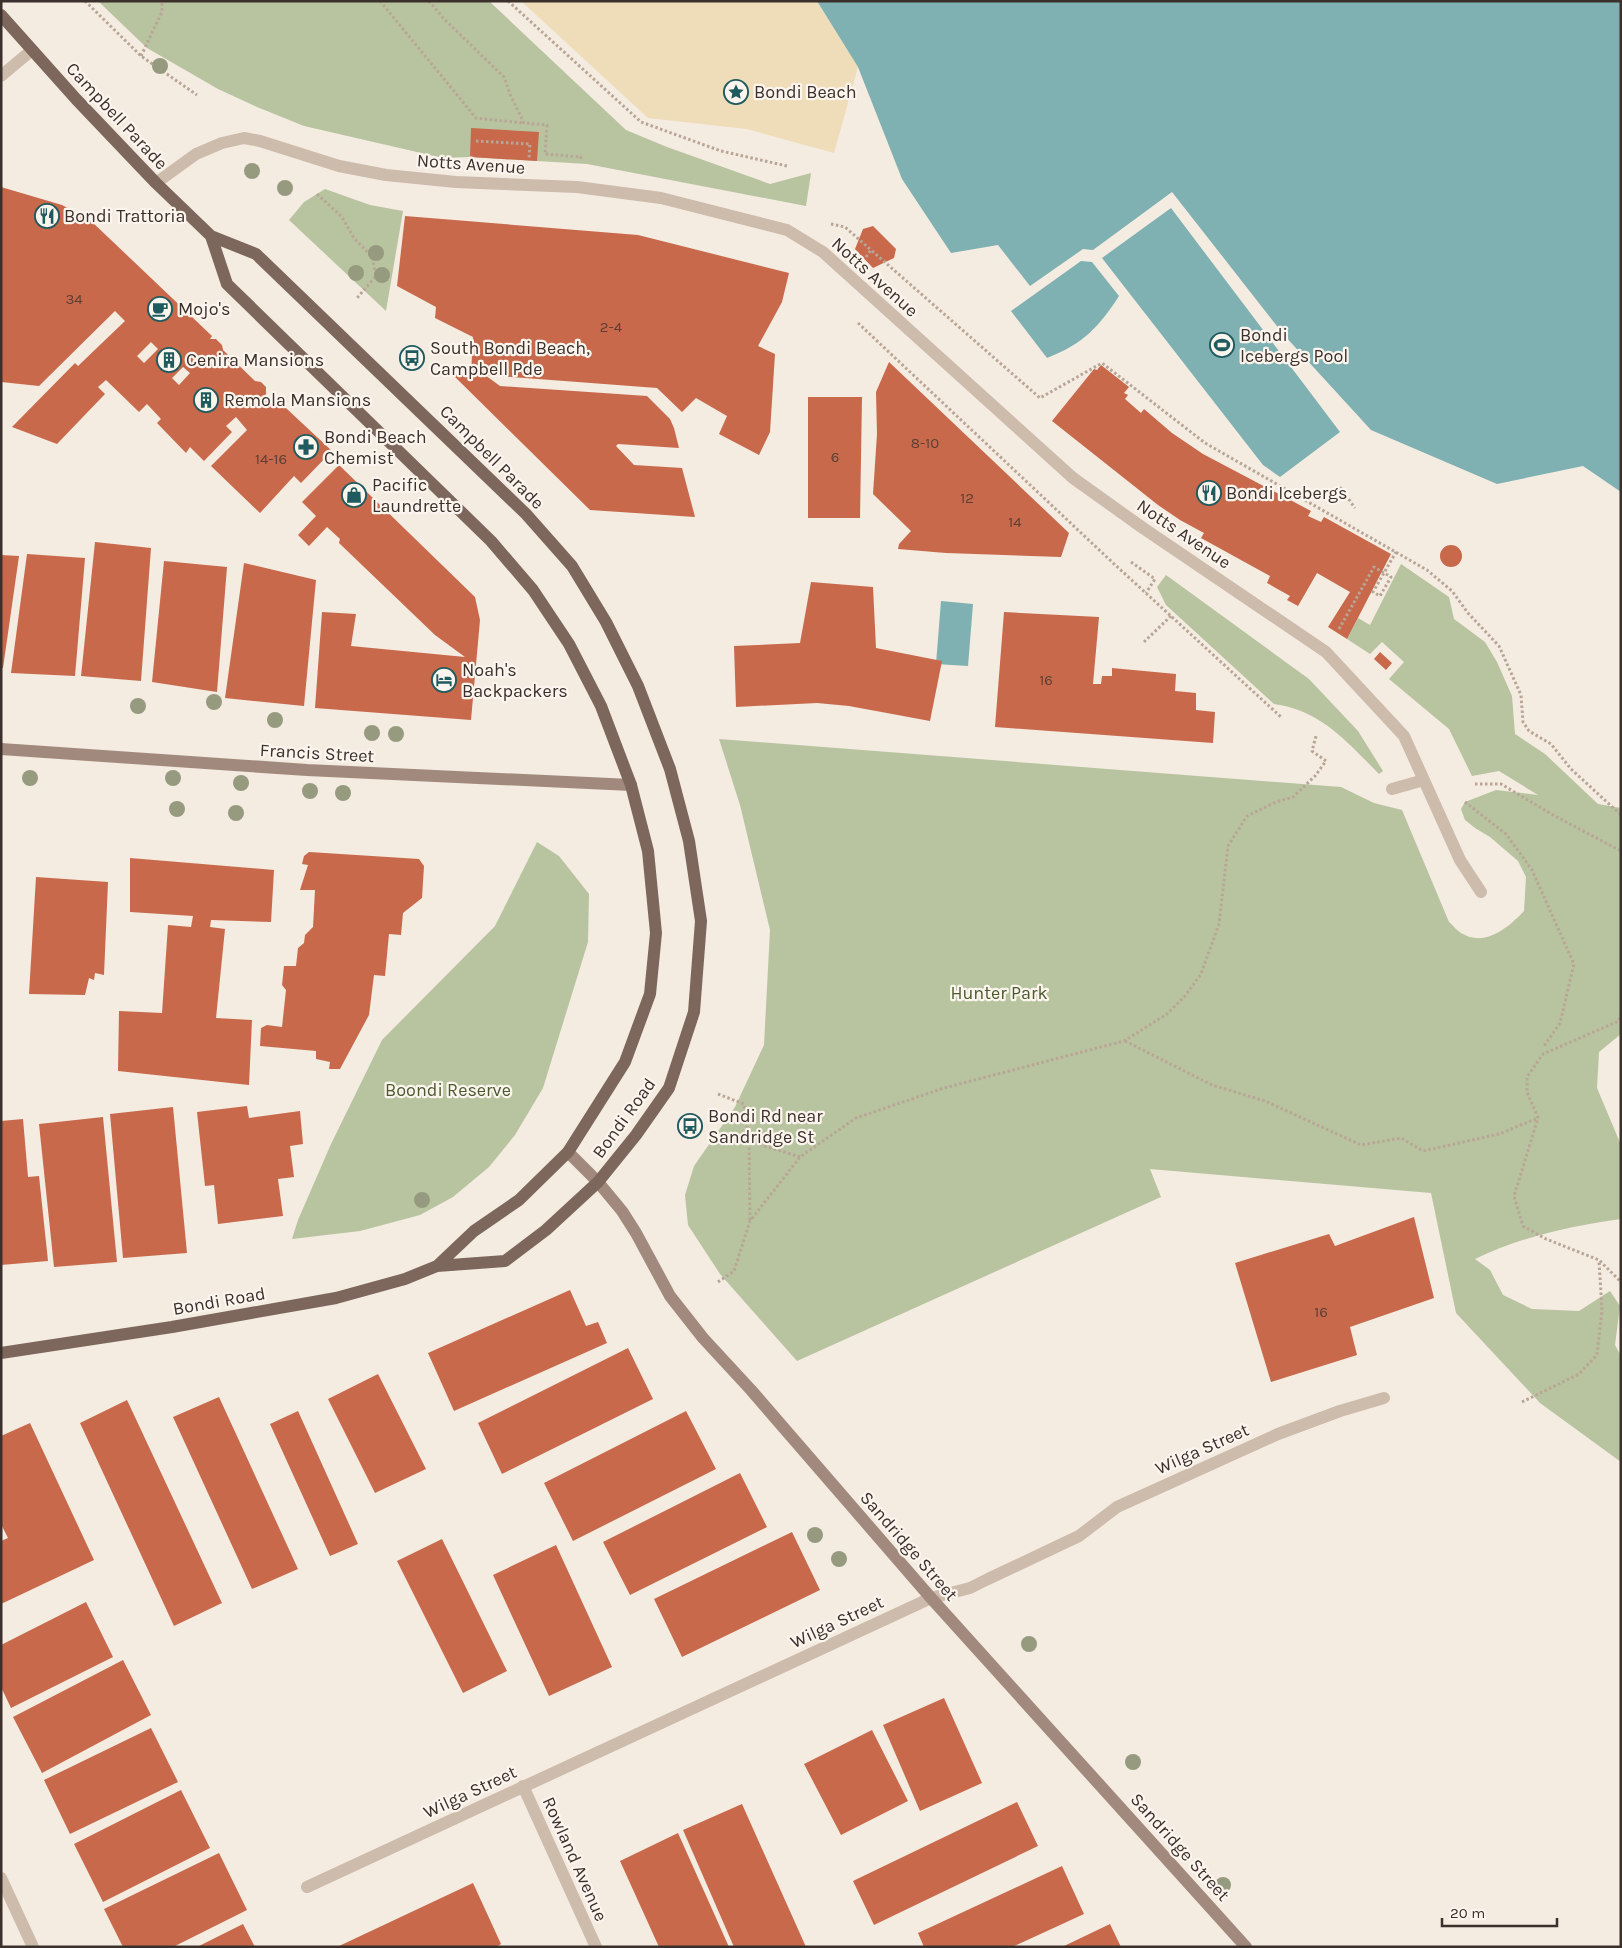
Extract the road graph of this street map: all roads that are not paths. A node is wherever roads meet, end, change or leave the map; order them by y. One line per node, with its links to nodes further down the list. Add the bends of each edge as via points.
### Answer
1 (1, 15): 2 (main road, Campbell Parade)
2 (32, 50): 3 (street); 4 (main road, Campbell Parade)
3 (1, 76)
4 (156, 182): 5 (main road, Campbell Parade); 8 (street, Notts Avenue, via 196,154 244,138 356,170 456,182 577,187 661,198 787,230 823,252 1073,478 1326,652 1404,736)
5 (211, 236): 7 (main road, Campbell Parade, via 256,254 526,514 572,566 606,622 638,686); 9 (main road, Campbell Parade, via 227,284 491,542 533,590 570,644 601,706)
6 (1, 749): 9 (street, Francis Street, via 307,770)
7 (670, 769): 13 (main road, Bondi Road, via 690,841 702,921 694,1012 669,1088)
8 (1424, 780): 10 (street); 11 (street, Notts Avenue, via 1460,860)
9 (631, 785): 12 (main road, Bondi Road, via 648,851 656,933 650,994 625,1062)
10 (1392, 789)
11 (1481, 892)
12 (568, 1152): 13 (street, Sandridge Street); 14 (main road, Bondi Road, via 518,1200 474,1230)
13 (598, 1182): 14 (main road, Bondi Road, via 546,1230 504,1261); 17 (street, Sandridge Street, via 636,1233 670,1296 703,1338)
14 (437, 1266): 15 (main road, Bondi Road, via 405,1279 336,1298)
15 (1, 1353)
16 (1384, 1398): 17 (street, Wilga Street, via 1278,1434 1117,1507 1079,1536 970,1588)
17 (931, 1598): 18 (street, Wilga Street); 23 (street, Sandridge Street)
18 (523, 1786): 20 (street, Wilga Street); 22 (street, Rowland Avenue)
19 (1, 1878): 21 (street)
20 (307, 1887)
21 (33, 1947)
22 (596, 1947)
23 (1246, 1947)

